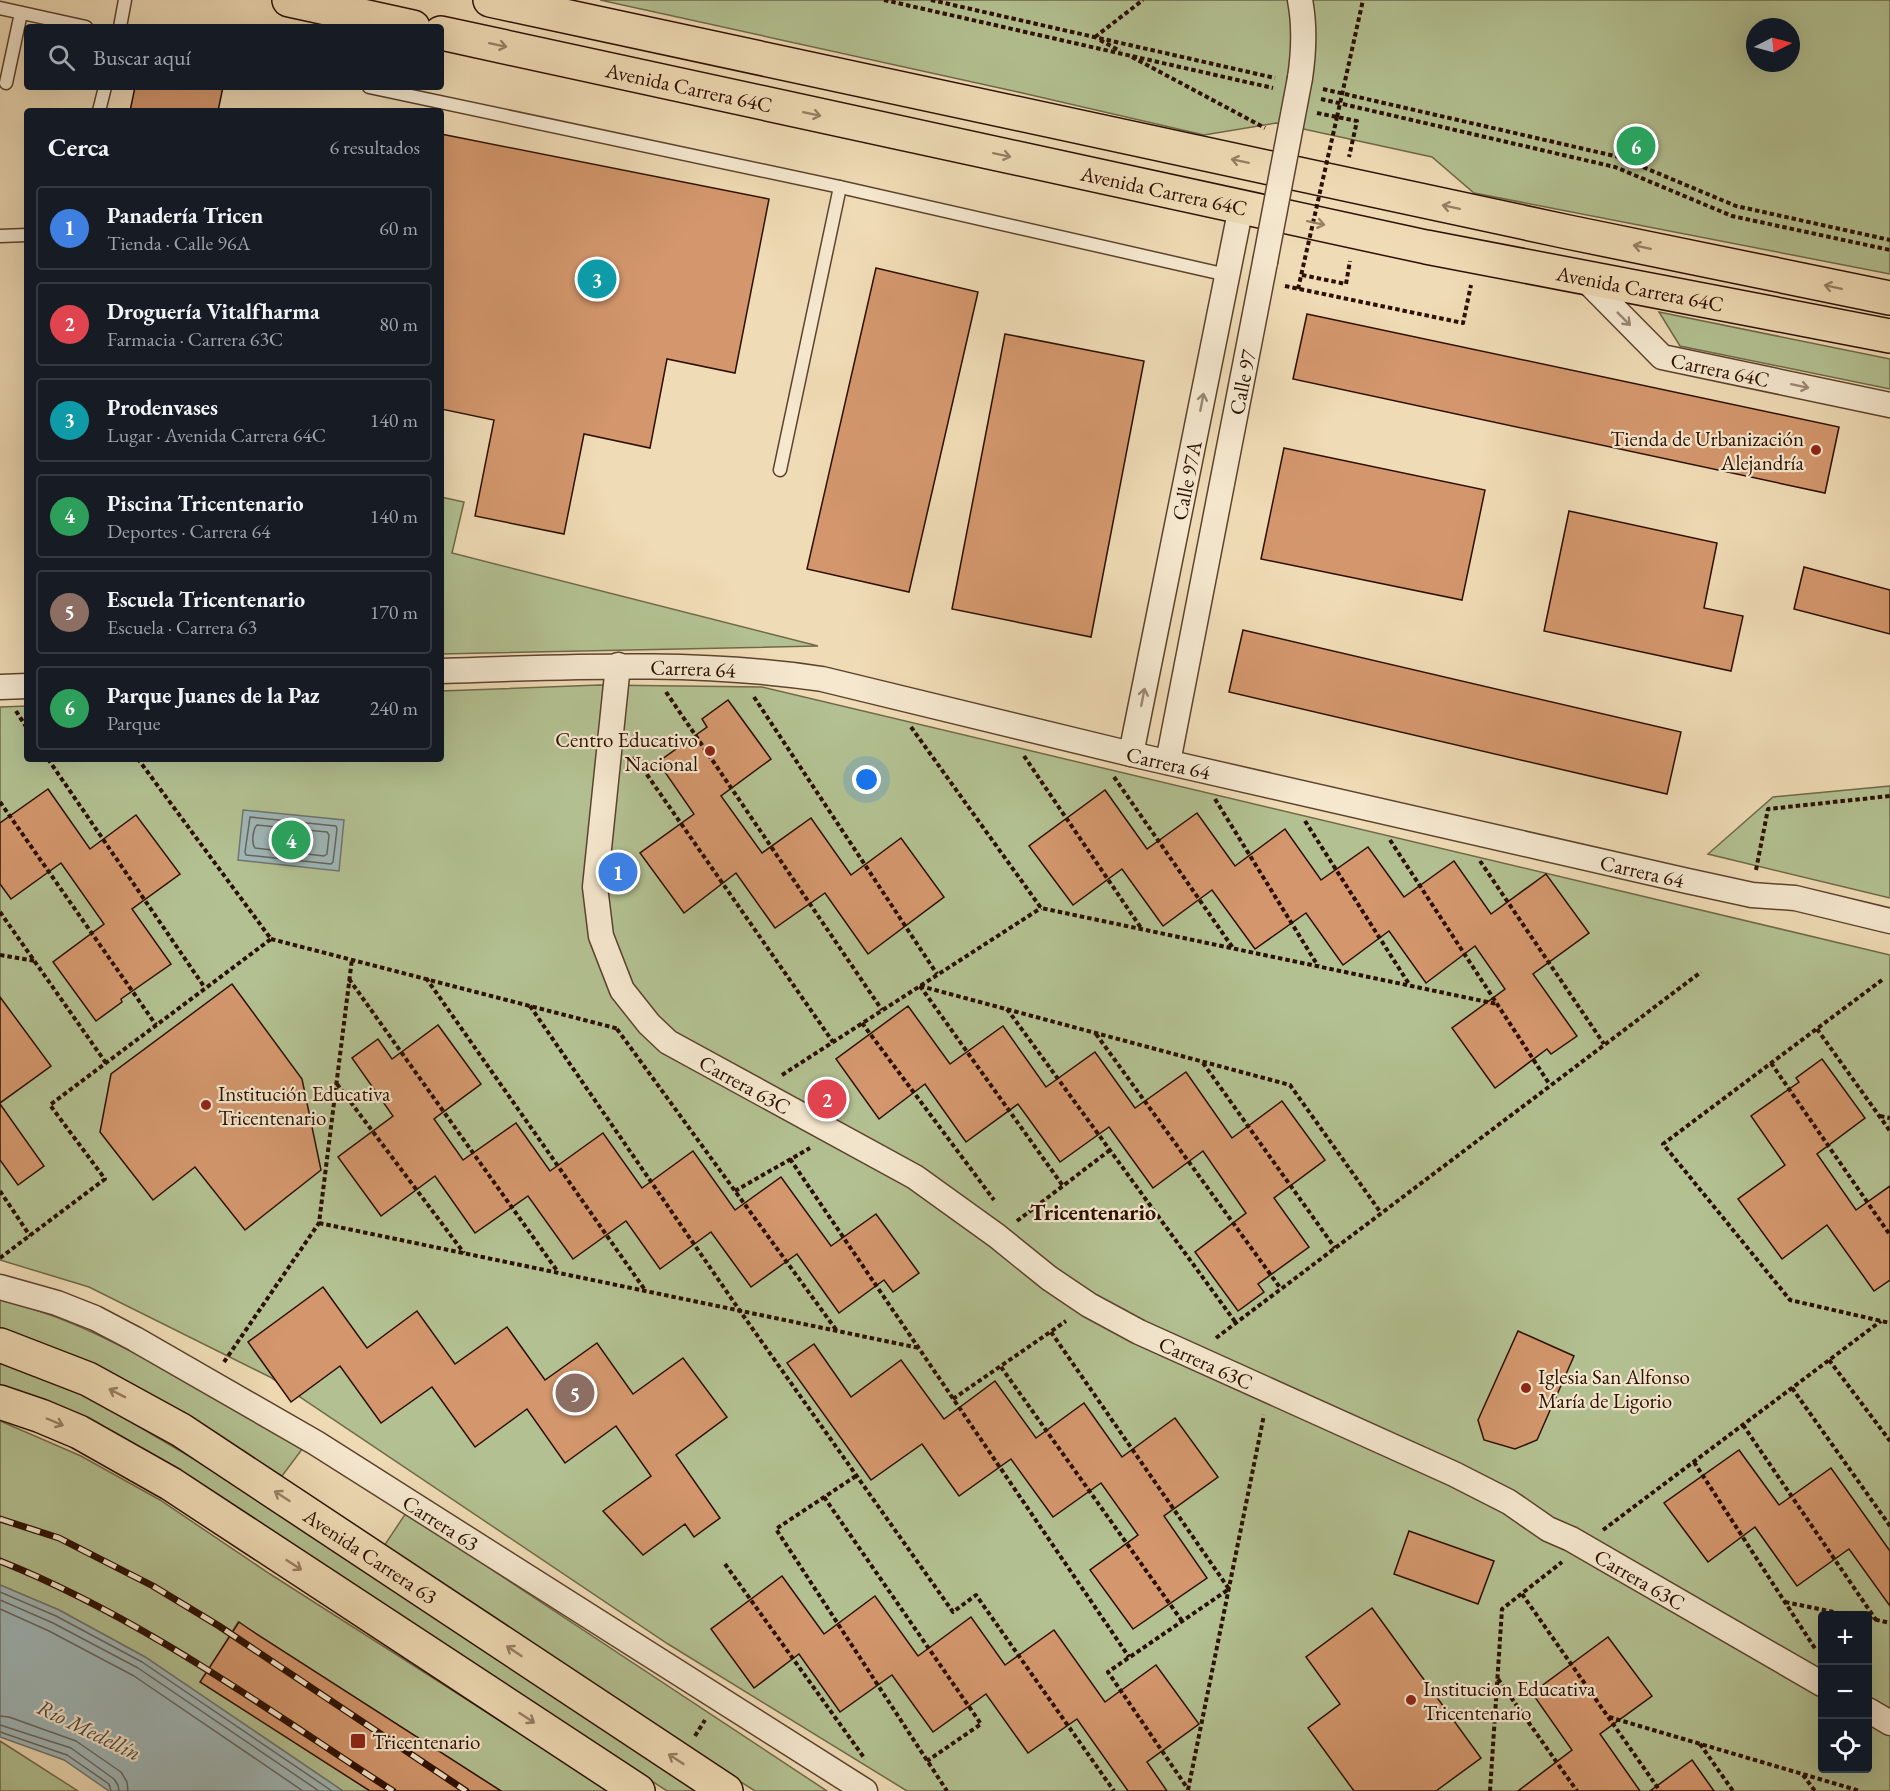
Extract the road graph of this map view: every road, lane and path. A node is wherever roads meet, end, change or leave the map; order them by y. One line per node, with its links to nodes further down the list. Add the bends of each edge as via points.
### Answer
1 (125, 0): 12 (lane)
2 (289, 0): 13 (main road)
3 (489, 0): 28 (main road, Avenida Carrera 64C, one-way to 3)
4 (884, 0): 16 (path)
5 (931, 0): 15 (path)
6 (1143, 0): 15 (path)
7 (1300, 0): 18 (street, Calle 97, via 1304,35)
8 (1363, 0): 21 (path)
9 (0, 8): 10 (lane)
10 (21, 13): 11 (lane); 17 (lane)
11 (72, 24)
12 (121, 24)
13 (399, 24)
14 (444, 34): 30 (main road, Avenida Carrera 64C, one-way to 30)
15 (1094, 37): 16 (path); 18 (path)
16 (1126, 54): 18 (path); 27 (path)
17 (6, 83)
18 (1297, 84): 21 (path); 36 (street, Calle 97, bridge)
19 (104, 90): 24 (lane)
20 (383, 90): 29 (lane)
21 (1342, 94): 23 (path); 33 (path, via 1619,157 1736,206)
22 (1317, 98): 23 (path)
23 (1340, 104): 25 (path); 34 (path, via 1615,167 1732,216)
24 (100, 108)
25 (1337, 117): 26 (path, via 1314,112); 28 (path, via 1357,121); 38 (path, bridge)
26 (1313, 121)
27 (1265, 128)
28 (1343, 184): 42 (main road, Avenida Carrera 64C, one-way to 28)
29 (840, 187): 37 (lane); 45 (lane)
30 (1241, 207): 37 (street, Calle 97A); 39 (main road, Avenida Carrera 64C, one-way to 39)
31 (24, 235): 32 (lane)
32 (0, 236)
33 (1890, 240)
34 (1890, 250)
35 (1351, 257): 38 (path, via 1346,284)
36 (1263, 271): 41 (path); 59 (street, Calle 97)
37 (1227, 275): 56 (street, Calle 97A, one-way to 37)
38 (1302, 275): 41 (path, bridge)
39 (1583, 277): 43 (main road, Avenida Carrera 64C); 44 (street, Carrera 64C, one-way to 44, via 1662,357)
40 (1472, 282): 41 (path, via 1463,323)
41 (1298, 288)
42 (1890, 298)
43 (1890, 336)
44 (1888, 404)
45 (780, 470)
46 (618, 666): 47 (street, Carrera 64); 49 (street, Carrera 64); 53 (street, Carrera 63C)
47 (649, 666): 48 (street, Carrera 64); 88 (path)
48 (736, 669): 52 (street, Carrera 64, via 822,679); 78 (path)
49 (444, 671)
50 (24, 686): 51 (street)
51 (0, 687)
52 (888, 695): 54 (street, Carrera 64); 67 (path)
53 (612, 723): 94 (street, Carrera 63C, via 595,887 601,936 622,990); 95 (path)
54 (1002, 723): 55 (street, Carrera 64); 70 (path)
55 (1091, 744): 56 (street, Carrera 64); 72 (path)
56 (1131, 754): 59 (street, Carrera 64)
57 (50, 762): 84 (path)
58 (140, 762): 71 (path)
59 (1168, 762): 60 (street, Carrera 64)
60 (1196, 769): 61 (street, Carrera 64); 76 (path)
61 (1285, 789): 64 (street, Carrera 64); 82 (path)
62 (1890, 796): 66 (path, via 1768,808)
63 (0, 802): 90 (path)
64 (1370, 808): 65 (street, Carrera 64); 85 (path)
65 (1459, 829): 66 (street, Carrera 64); 96 (path)
66 (1752, 895): 69 (street, Carrera 64, via 1795,898)
67 (1041, 908): 70 (path); 78 (path)
68 (0, 912): 75 (path)
69 (1890, 921)
70 (1142, 929): 72 (path)
71 (271, 939): 74 (path); 84 (path)
72 (1234, 948): 76 (path)
73 (0, 955): 75 (path)
74 (352, 959): 79 (path); 80 (path)
75 (34, 961): 98 (path)
76 (1319, 966): 82 (path)
77 (1701, 972): 96 (path)
78 (938, 974): 83 (path)
79 (426, 978): 86 (path); 123 (path)
80 (349, 979): 100 (path); 120 (path)
81 (1882, 980): 92 (path)
82 (1409, 985): 85 (path)
83 (920, 986): 87 (path); 88 (path); 109 (path)
84 (205, 988): 90 (path)
85 (1497, 1004): 101 (path)
86 (530, 1006): 91 (path); 125 (path)
87 (1007, 1009): 93 (path); 107 (path)
88 (882, 1011): 89 (path)
89 (862, 1023): 95 (path); 114 (path)
90 (156, 1025): 98 (path)
91 (616, 1028): 94 (path); 111 (path)
92 (1817, 1029): 99 (path); 103 (path)
93 (1096, 1033): 97 (path); 122 (path)
94 (668, 1042): 102 (street, Carrera 63C)
95 (833, 1042): 102 (path)
96 (1604, 1044): 101 (path)
97 (1202, 1062): 112 (path, via 1290,1085); 117 (path)
98 (106, 1063): 116 (path, via 50,1105 105,1179)
99 (1772, 1063): 115 (path); 126 (path, via 1663,1144 1790,1300)
100 (336, 1082): 113 (path); 118 (path)
101 (1551, 1085): 112 (path)
102 (757, 1091): 106 (street, Carrera 63C)
103 (1879, 1116): 104 (path); 105 (path)
104 (1890, 1118)
105 (1890, 1131)
106 (834, 1133): 108 (path); 114 (street, Carrera 63C)
107 (1110, 1150): 109 (path); 127 (path)
108 (790, 1160): 111 (path); 132 (path)
109 (1063, 1186): 114 (path)
110 (0, 1191): 116 (path)
111 (735, 1191): 129 (path)
112 (1381, 1213): 117 (path)
113 (319, 1223): 118 (path); 136 (path)
114 (1004, 1231): 124 (street, Carrera 63C, via 1049,1278)
115 (1890, 1235)
116 (30, 1236): 119 (path)
117 (1335, 1248): 122 (path)
118 (465, 1253): 120 (path)
119 (0, 1258)
120 (558, 1273): 123 (path)
121 (0, 1287): 136 (street, Carrera 63, via 95,1318)
122 (1281, 1289): 127 (path)
123 (646, 1291): 125 (path)
124 (1089, 1305): 130 (path); 133 (street, Carrera 63C)
125 (740, 1311): 129 (path); 144 (path)
126 (1881, 1321): 128 (path); 134 (path)
127 (1236, 1323): 133 (path)
128 (1890, 1323)
129 (838, 1331): 132 (path)
130 (1051, 1332): 135 (path); 149 (path)
131 (0, 1345): 166 (main road, Avenida Carrera 63, one-way to 131, via 181,1430 88,1379)
132 (918, 1348): 139 (path)
133 (1193, 1356): 138 (street, Carrera 63C)
134 (1829, 1360): 137 (path); 142 (path)
135 (1001, 1367): 139 (path); 155 (path)
136 (210, 1382): 161 (street, Carrera 63, via 316,1443)
137 (1792, 1388): 141 (path); 146 (path)
138 (1269, 1390): 147 (street, Carrera 63C, via 1454,1474); 149 (path)
139 (954, 1399): 158 (path)
140 (0, 1402): 171 (main road, one-way to 171, via 80,1432 171,1484)
141 (1743, 1425): 143 (path); 154 (path)
142 (1890, 1441)
143 (1694, 1462): 147 (path); 151 (path)
144 (856, 1476): 145 (path); 175 (path, via 953,1612 976,1595)
145 (824, 1497): 167 (path, via 776,1529); 167 (path, via 981,1724)
146 (1890, 1526)
147 (1582, 1546): 150 (path); 160 (street, Carrera 63C)
148 (725, 1564): 168 (path)
149 (1229, 1589): 155 (path); 170 (path)
150 (1522, 1594): 159 (path, via 1502,1609); 163 (path)
151 (1784, 1602): 152 (path); 157 (path)
152 (1828, 1611)
153 (1872, 1619): 154 (path)
154 (1876, 1620): 156 (path)
155 (1182, 1621): 158 (path)
156 (1890, 1623)
157 (1816, 1650)
158 (1129, 1657): 170 (path, via 1108,1672)
159 (1497, 1678): 176 (path); 177 (path)
160 (1818, 1682)
161 (718, 1698): 166 (path); 173 (street, Carrera 63)
162 (1872, 1712): 164 (street)
163 (1609, 1717): 165 (path); 178 (path)
164 (1890, 1723)
165 (1699, 1744): 169 (path); 179 (path)
166 (680, 1761): 172 (main road, Avenida Carrera 63)
167 (927, 1761): 174 (path)
168 (868, 1763)
169 (1803, 1774): 180 (path); 181 (path)
170 (1188, 1790)
171 (638, 1791)
172 (726, 1791)
173 (865, 1791)
174 (947, 1791)
175 (1114, 1791)
176 (1490, 1791)
177 (1576, 1791)
178 (1660, 1791)
179 (1733, 1791)
180 (1815, 1791)
181 (1860, 1791)

